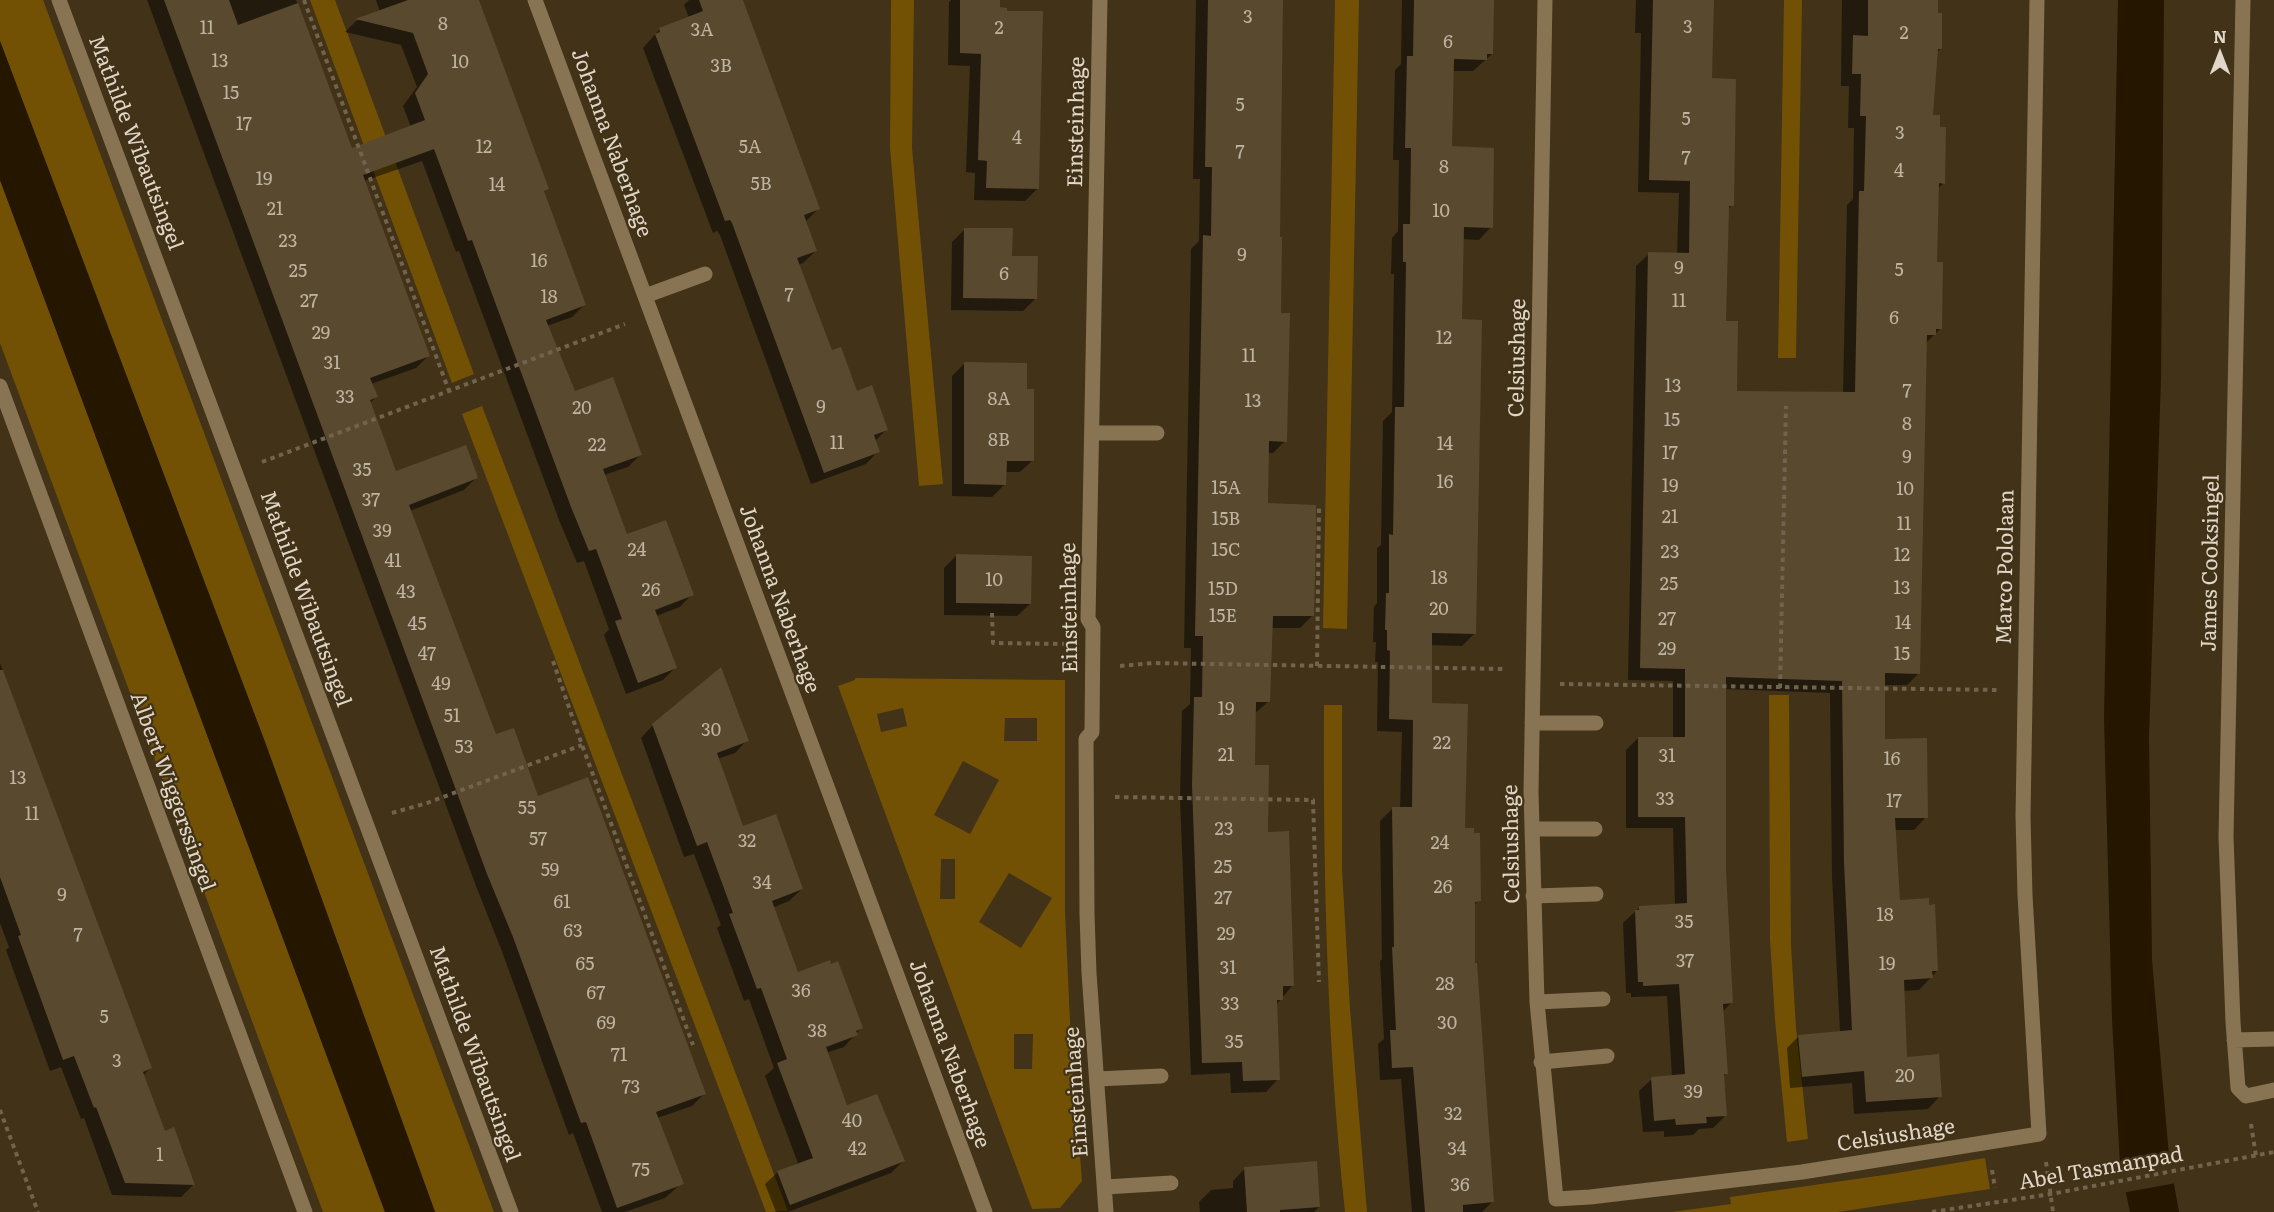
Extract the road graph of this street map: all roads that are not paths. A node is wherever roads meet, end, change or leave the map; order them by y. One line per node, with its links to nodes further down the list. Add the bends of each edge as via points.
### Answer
1 (60, 0): 31 (street, Mathilde Wibautsingel)
2 (535, 0): 8 (street, Johanna Naberhage)
3 (1100, 0): 10 (street, Einsteinhage)
4 (1545, 0): 12 (street, Celsiushage)
5 (2037, 0): 27 (street, Marco Pololaan, via 2023,816)
6 (2243, 0): 21 (street, James Cooksingel, via 2226,837)
7 (705, 274): 8 (street)
8 (645, 296): 32 (street, Johanna Naberhage)
9 (0, 386): 30 (street, Albert Wiggerssingel)
10 (1092, 433): 11 (street); 25 (street, Einsteinhage, via 1088,619 1092,627 1092,732 1086,739 1086,855)
11 (1157, 433)
12 (1532, 723): 13 (street); 14 (street, Celsiushage)
13 (1596, 723)
14 (1532, 829): 15 (street); 17 (street, Celsiushage)
15 (1595, 829)
16 (1596, 894): 17 (street)
17 (1533, 896): 19 (street, Celsiushage)
18 (1603, 999): 19 (street)
19 (1537, 1002): 23 (street, Celsiushage)
20 (2274, 1039): 21 (street)
21 (2234, 1040): 26 (street, James Cooksingel, via 2238,1088 2246,1096)
22 (1607, 1056): 23 (street)
23 (1541, 1062): 27 (street, Celsiushage, via 1556,1199 1802,1172)
24 (1161, 1076): 25 (street)
25 (1097, 1079): 29 (street, Einsteinhage)
26 (2274, 1090)
27 (2039, 1134)
28 (1171, 1183): 29 (street)
29 (1105, 1187): 33 (street, Einsteinhage)
30 (305, 1212)
31 (511, 1212)
32 (985, 1212)
33 (1106, 1212)

